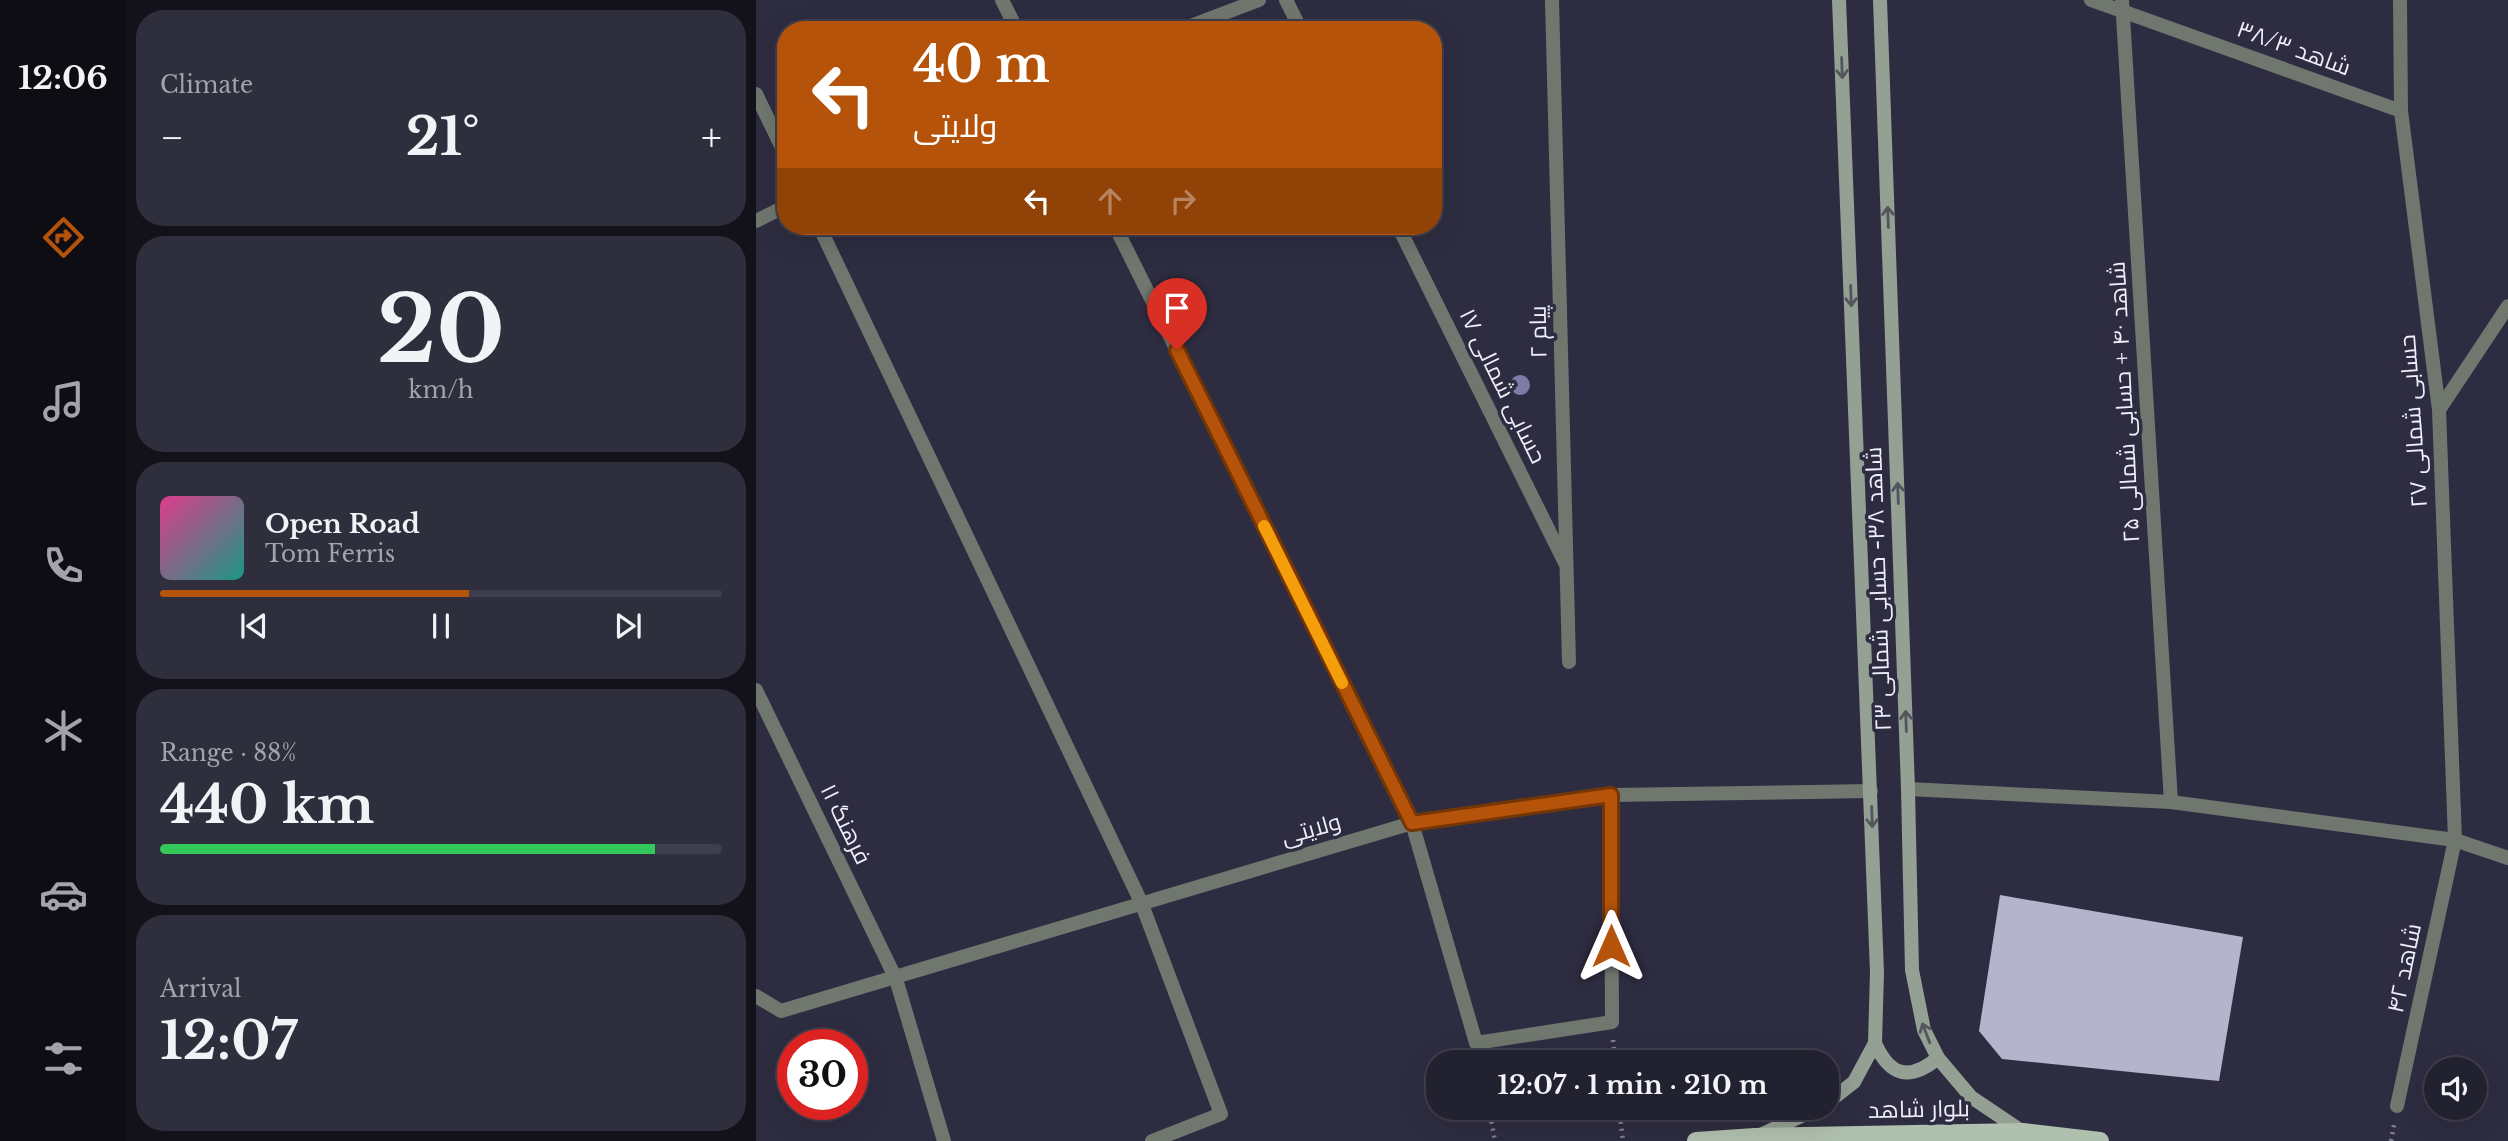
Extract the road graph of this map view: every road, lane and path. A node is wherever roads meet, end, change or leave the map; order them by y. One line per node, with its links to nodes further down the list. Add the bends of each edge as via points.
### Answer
1 (1002, 0): 10 (street)
2 (1259, 0): 11 (street)
3 (1286, 0): 12 (street)
4 (1552, 0): 23 (street, پیام ۲)
5 (1839, 0): 27 (street, شاهد ۳۸- حسابی شمالی ۲۳, one-way to 27)
6 (1880, 0): 26 (street, شاهد ۳۸- حسابی شمالی ۲۳, one-way to 6)
7 (2091, 0): 9 (street, شاهد ۳۸/۳)
8 (2400, 0): 14 (street, حسابی شمالی ۲۷)
9 (2122, 5): 14 (street, شاهد ۳۸/۳); 29 (street, شاهد ۴۰ + حسابی شمالی ۲۵)
10 (1012, 21)
11 (1204, 21)
12 (1296, 21)
13 (756, 94): 15 (street)
14 (2401, 111): 22 (street, حسابی شمالی ۲۷)
15 (777, 137)
16 (777, 210): 17 (street)
17 (756, 221)
18 (823, 235): 33 (street)
19 (1119, 235): 30 (street)
20 (1402, 235): 23 (street, حسابی شمالی ۱۷)
21 (2508, 306): 22 (street)
22 (2439, 410): 31 (street, حسابی شمالی ۲۷)
23 (1566, 567): 24 (street, پیام ۲)
24 (1569, 662)
25 (756, 690): 34 (street, فرهنگ ۱۱)
26 (1909, 789): 29 (street); 37 (street, شاهد ۳۸- حسابی شمالی ۲۳, one-way to 26, via 1924,1030 1912,970)
27 (1871, 790): 28 (street, ولایتی); 36 (street, شاهد ۳۸- حسابی شمالی ۲۳, one-way to 36)
28 (1611, 795): 30 (street, ولایتی); 30 (street, via 1612,1022 1476,1043)
29 (2171, 802): 31 (street)
30 (1412, 823): 33 (street, ولایتی)
31 (2455, 840): 32 (street); 39 (street, شاهد ۴۲)
32 (2508, 858)
33 (1142, 902): 34 (street, ولایتی); 46 (street, via 1220,1114)
34 (896, 979): 35 (street, ولایتی, via 781,1011); 45 (street, فرهنگ ۱۱)
35 (756, 996)
36 (1875, 1043): 37 (street, via 1884,1062 1901,1073 1922,1071); 38 (street, شاهد ۳۸- حسابی شمالی ۲۳, via 1854,1082)
37 (1938, 1058): 43 (street, شاهد ۳۸- حسابی شمالی ۲۳, via 1971,1097)
38 (1839, 1094)
39 (2397, 1106)
40 (1491, 1120): 47 (path)
41 (1620, 1120): 48 (path)
42 (1793, 1120): 44 (street)
43 (2023, 1132): 44 (main road, بلوار شاهد); 50 (main road, بلوار شاهد)
44 (1755, 1137): 49 (main road, بلوار شاهد)
45 (944, 1141)
46 (1152, 1141)
47 (1495, 1141)
48 (1623, 1141)
49 (1696, 1141)
50 (2100, 1141)

